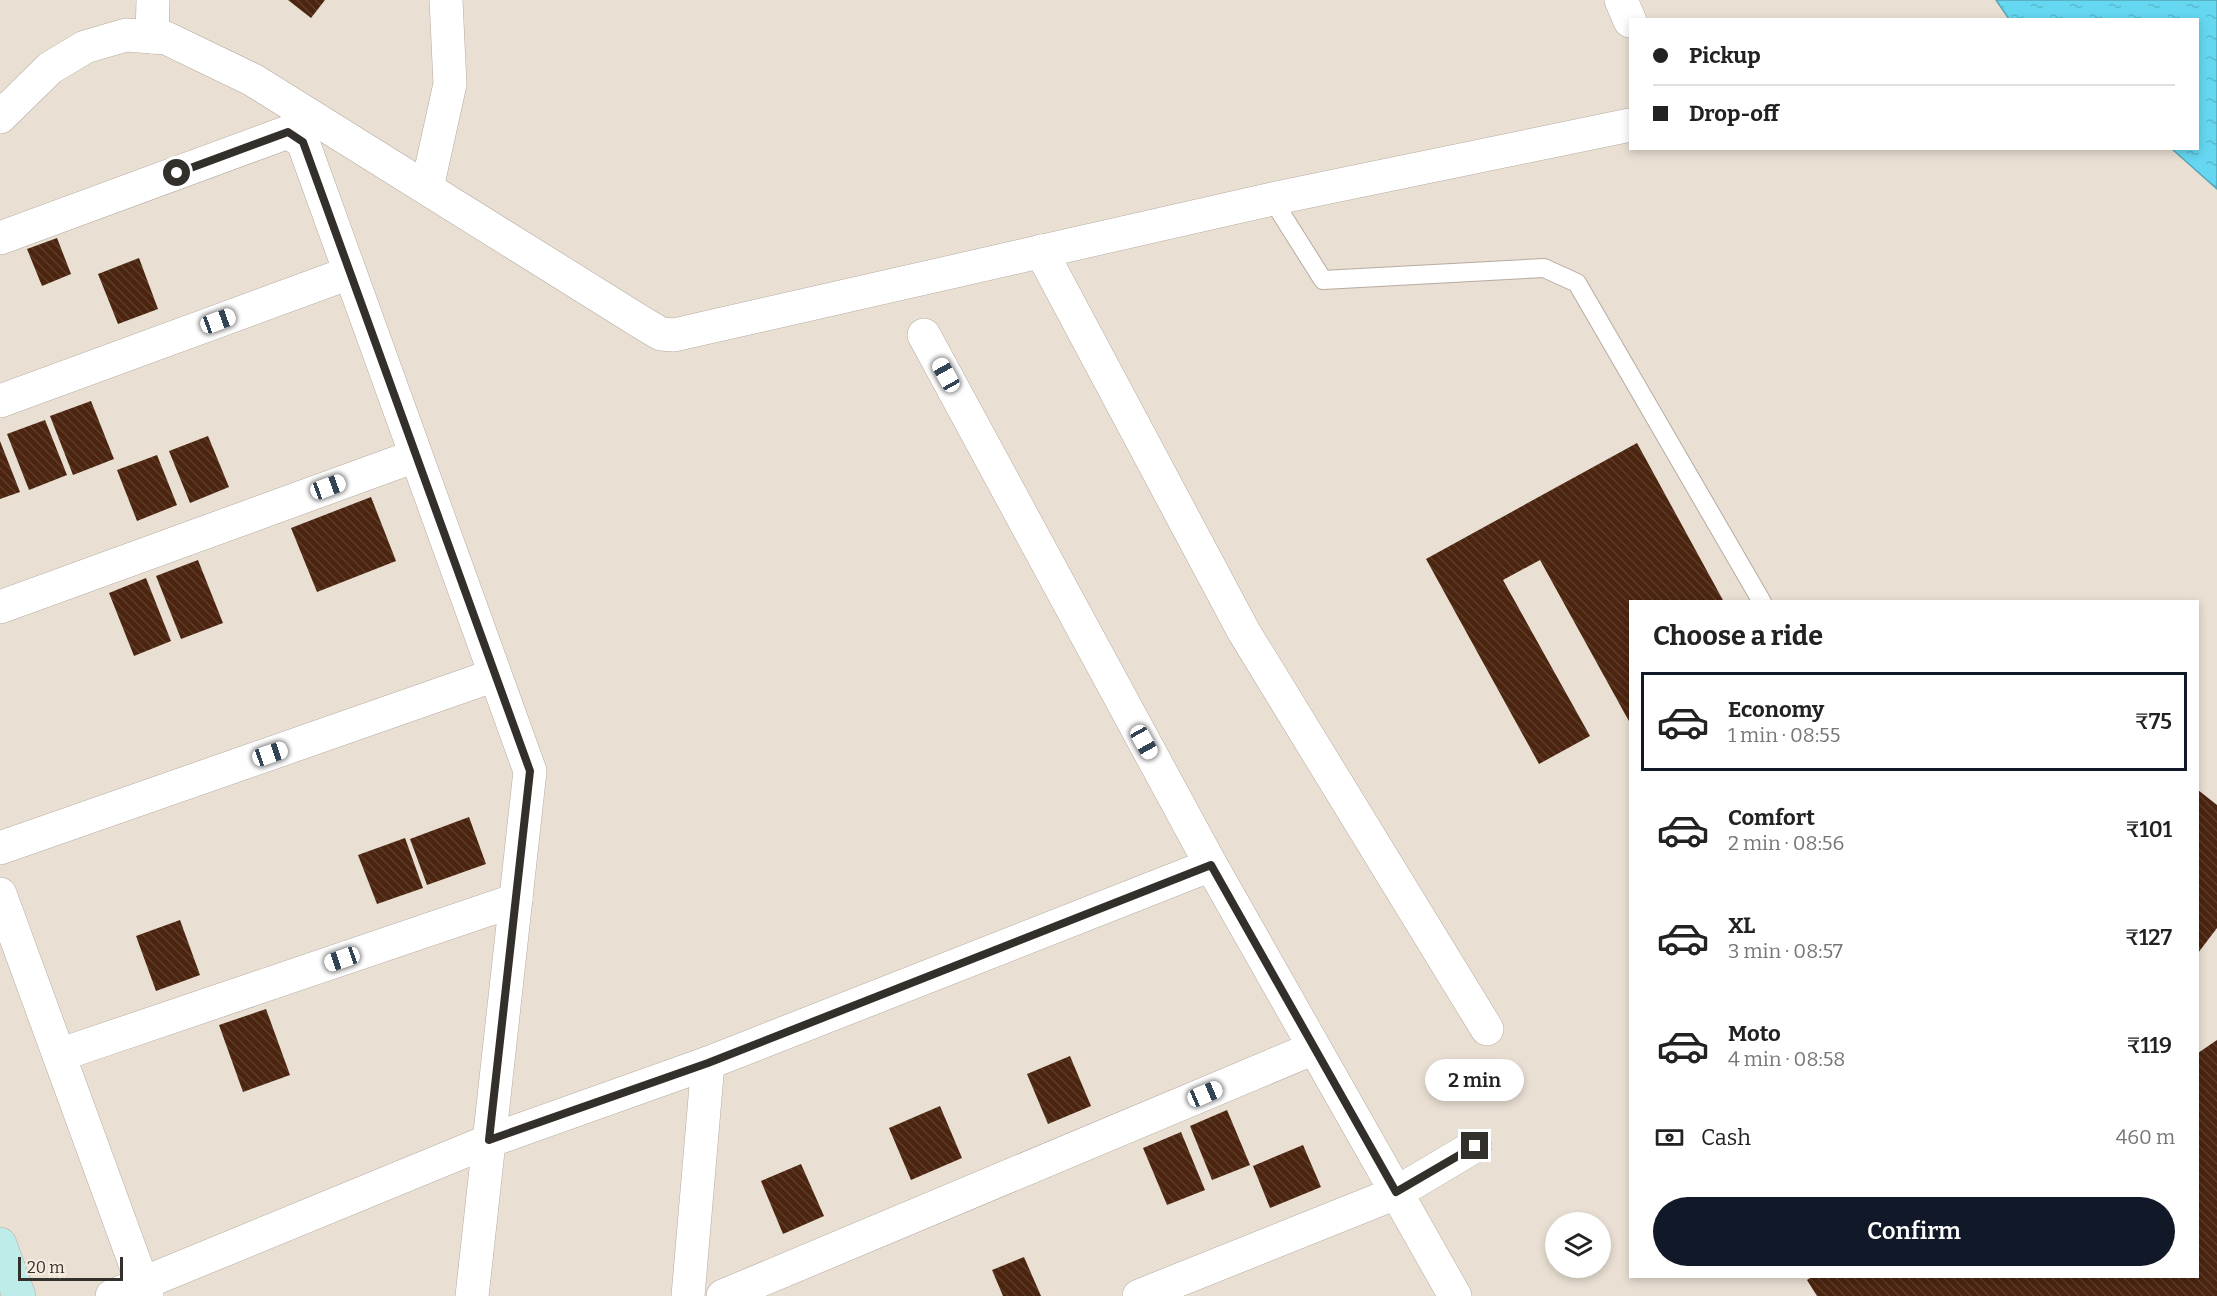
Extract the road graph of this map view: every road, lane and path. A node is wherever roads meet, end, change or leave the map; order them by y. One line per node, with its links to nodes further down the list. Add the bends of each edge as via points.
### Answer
1 (153, 0): 5 (street)
2 (446, 0): 8 (street, via 450,84)
3 (1621, 0): 4 (street)
4 (1629, 19)
5 (152, 37): 6 (street, via 126,35 85,46 50,68); 8 (street, via 166,38 253,80)
6 (0, 117)
7 (1629, 125): 9 (street)
8 (427, 188): 11 (street, via 661,334)
9 (1272, 199): 11 (street); 16 (lane, via 1323,280 1544,268 1577,283)
10 (0, 238): 12 (street, via 288,132 303,142)
11 (1041, 252): 23 (street, via 1244,632)
12 (348, 273): 14 (street); 15 (street)
13 (924, 334): 20 (street)
14 (0, 401)
15 (415, 456): 17 (street); 18 (street)
16 (1761, 600)
17 (0, 607)
18 (495, 675): 19 (street); 22 (street, via 530,771)
19 (0, 848)
20 (1211, 865): 24 (street); 26 (street)
21 (0, 894): 25 (street)
22 (516, 900): 25 (street); 27 (street)
23 (1487, 1029)
24 (1314, 1048): 29 (street); 36 (street)
25 (59, 1054): 31 (street)
26 (708, 1063): 27 (street); 35 (street)
27 (489, 1140): 31 (street); 34 (street)
28 (1475, 1146): 29 (street)
29 (1396, 1192): 37 (street); 38 (street)
30 (0, 1244): 32 (street)
31 (145, 1290): 33 (street)
32 (19, 1296)
33 (112, 1296)
34 (472, 1296)
35 (688, 1296)
36 (723, 1296)
37 (1139, 1296)
38 (1455, 1296)

